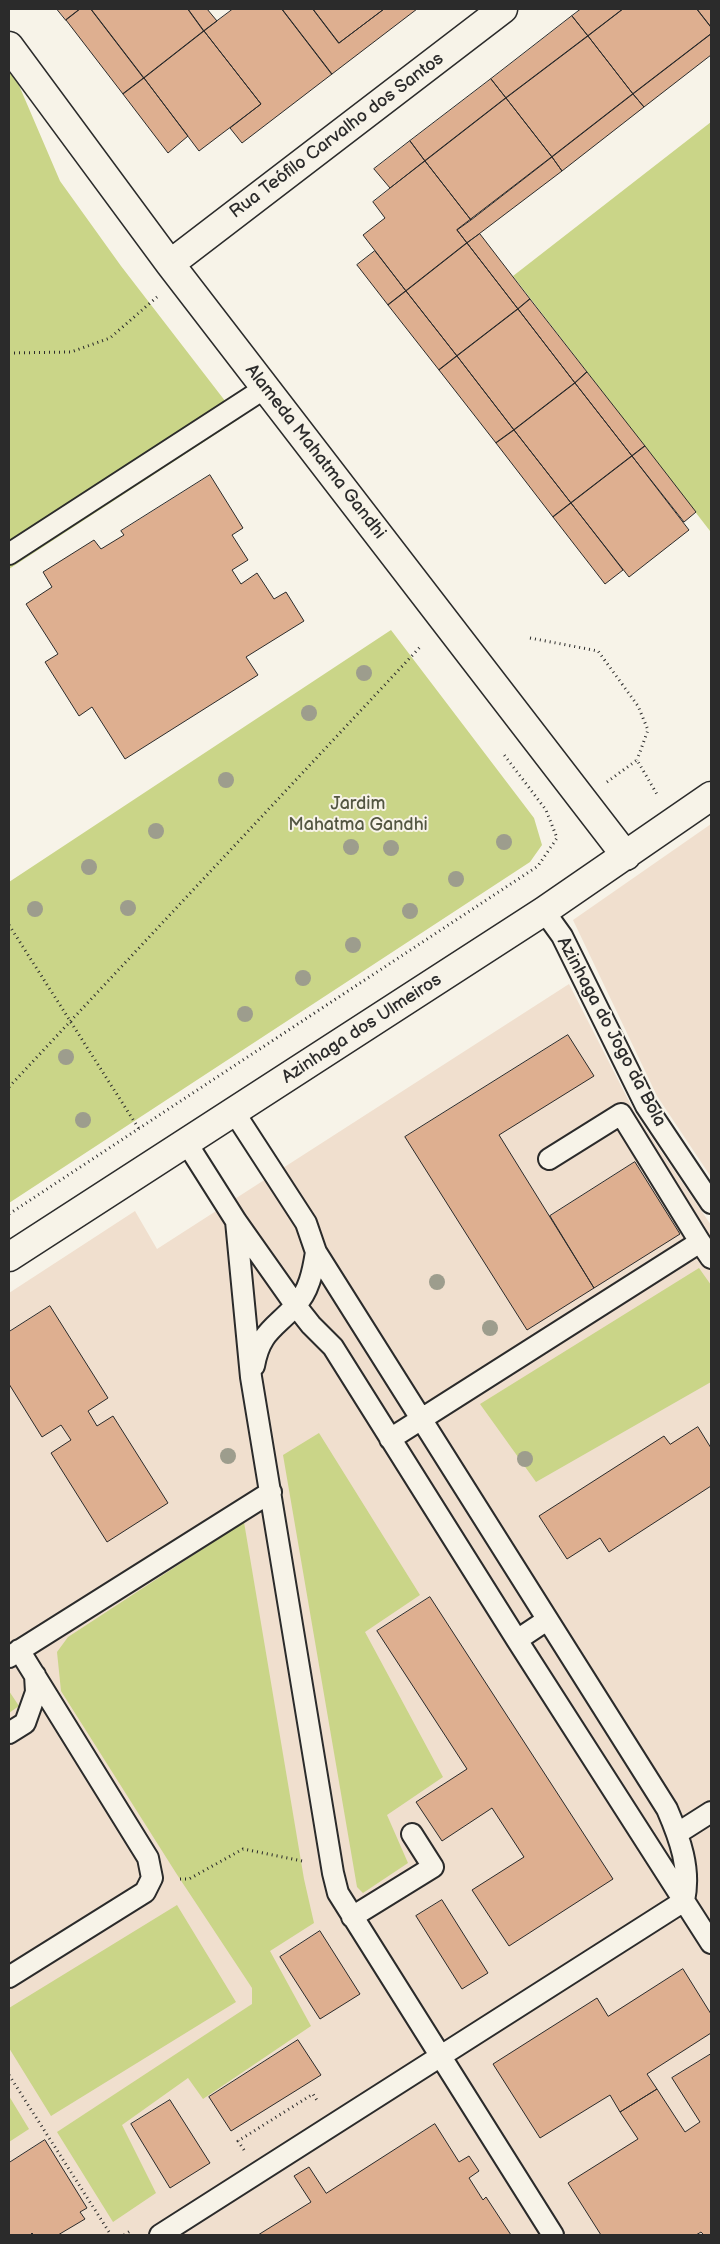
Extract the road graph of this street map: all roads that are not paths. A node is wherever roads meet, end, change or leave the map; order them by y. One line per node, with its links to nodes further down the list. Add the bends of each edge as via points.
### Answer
1 (503, 9): 3 (street, Rua Teófilo Carvalho dos Santos)
2 (9, 46): 3 (street, Alameda Mahatma Gandhi)
3 (175, 271): 4 (street, Alameda Mahatma Gandhi)
4 (265, 388): 5 (lane); 7 (street, Alameda Mahatma Gandhi)
5 (9, 554)
6 (711, 796): 7 (street, Azinhaga dos Ulmeiros)
7 (626, 856): 8 (street, Azinhaga dos Ulmeiros)
8 (544, 911): 9 (street, Azinhaga dos Ulmeiros); 12 (lane, Azinhaga do Jogo da Bola, via 562,936 646,1106)
9 (234, 1112): 10 (street, Azinhaga dos Ulmeiros); 15 (lane, via 306,1223)
10 (186, 1142): 13 (lane); 16 (street, Azinhaga dos Ulmeiros)
11 (549, 1159): 14 (lane, via 621,1114)
12 (711, 1203)
13 (236, 1221): 17 (lane); 18 (lane)
14 (705, 1250): 19 (lane)
15 (316, 1252): 17 (lane, via 306,1290); 19 (lane)
16 (9, 1257)
17 (296, 1306): 18 (lane, via 268,1331 257,1350); 20 (lane, via 311,1326 333,1346)
18 (251, 1377): 21 (lane)
19 (421, 1420): 20 (lane); 22 (lane)
20 (390, 1439): 23 (lane)
21 (271, 1492): 24 (lane); 31 (lane, via 333,1873 338,1893)
22 (547, 1620): 23 (lane); 28 (lane, via 668,1809)
23 (517, 1640): 30 (lane)
24 (14, 1653): 25 (lane)
25 (35, 1675): 26 (lane, via 36,1692 25,1723); 33 (lane, via 148,1858 152,1878 145,1892)
26 (9, 1733)
27 (711, 1812): 28 (lane)
28 (678, 1833): 30 (lane, via 688,1883)
29 (412, 1834): 31 (lane, via 433,1867)
30 (684, 1901): 32 (lane); 34 (lane)
31 (352, 1917): 34 (lane)
32 (711, 1943)
33 (9, 1976)
34 (440, 2057): 35 (lane); 36 (lane)
35 (160, 2235)
36 (553, 2235)

